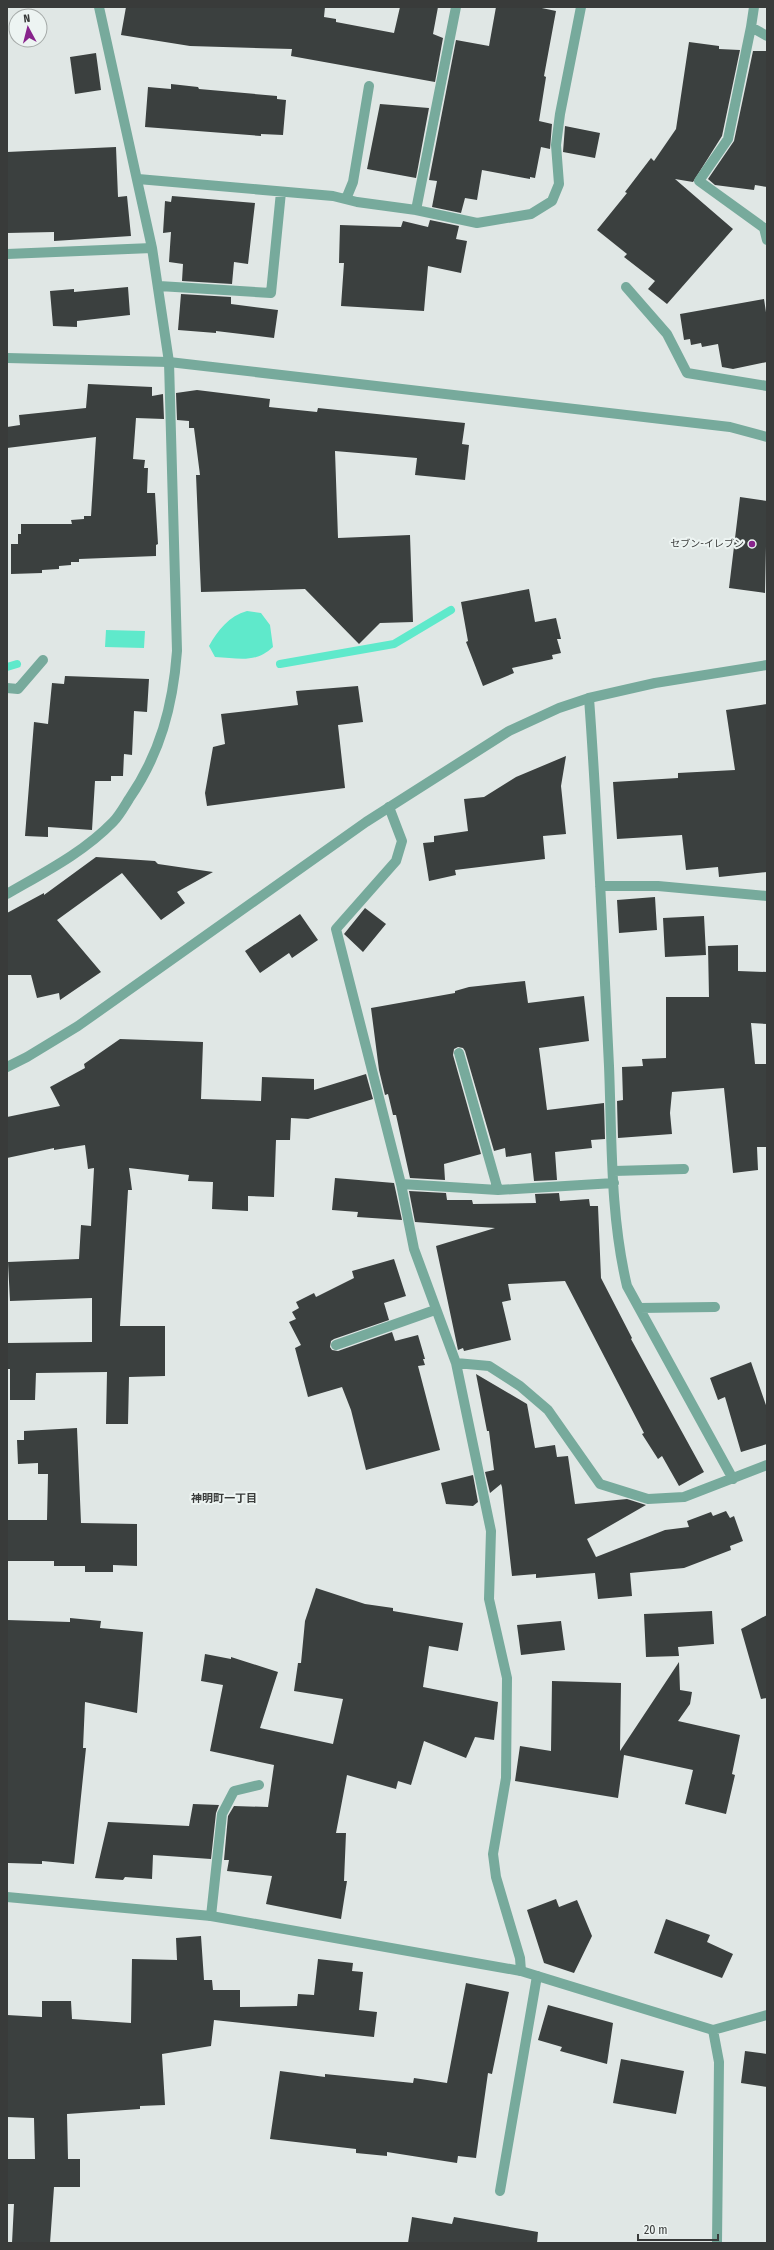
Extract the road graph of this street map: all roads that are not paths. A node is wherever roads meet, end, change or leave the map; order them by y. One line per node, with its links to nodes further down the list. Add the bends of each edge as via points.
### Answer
1 (99, 7): 8 (street)
2 (456, 7): 11 (street)
3 (582, 7): 11 (street, via 560,114 556,145 559,184 552,202 531,214 477,223)
4 (754, 7): 5 (street)
5 (751, 27): 6 (street); 12 (street, via 728,139 699,181)
6 (767, 36)
7 (369, 86): 10 (street, via 353,182)
8 (138, 179): 9 (street); 14 (street)
9 (281, 192): 10 (street); 16 (street, via 271,293)
10 (346, 199): 11 (street)
11 (416, 210)
12 (766, 228): 13 (street)
13 (767, 240)
14 (152, 248): 15 (street); 16 (street)
15 (7, 254)
16 (159, 286): 19 (street)
17 (626, 287): 20 (street, via 667,334 687,373)
18 (7, 358): 19 (street)
19 (169, 362): 21 (street, via 722,426); 28 (street, via 177,651 167,721 145,775 113,822 75,853)
20 (767, 386)
21 (767, 437)
22 (43, 660): 24 (street, via 18,689)
23 (767, 665): 25 (street, via 662,682)
24 (7, 688)
25 (589, 698): 26 (street, via 559,708 509,732); 27 (street)
26 (389, 807): 31 (street, via 78,1026); 35 (street, via 402,841 396,861 336,929)
27 (600, 886): 29 (street, via 658,886); 33 (street)
28 (7, 894)
29 (767, 896)
30 (459, 1053): 36 (street)
31 (7, 1066)
32 (684, 1169): 33 (street)
33 (614, 1171): 34 (street)
34 (614, 1183): 36 (street); 38 (street, via 622,1264 627,1286)
35 (401, 1184): 36 (street); 39 (street, via 414,1249)
36 (498, 1190)
37 (715, 1307): 38 (street)
38 (639, 1308): 43 (street)
39 (436, 1310): 40 (street); 41 (street)
40 (336, 1345)
41 (456, 1363): 43 (street, via 489,1366 520,1386 548,1410 600,1484 648,1499 684,1497); 47 (street, via 491,1531 489,1598 507,1678 506,1778 493,1854 496,1877 520,1958)
42 (767, 1464): 43 (street)
43 (733, 1479)
44 (259, 1785): 46 (street, via 234,1791 222,1814)
45 (7, 1897): 46 (street)
46 (211, 1916): 47 (street)
47 (521, 1971): 48 (street)
48 (537, 1976): 50 (street); 51 (street)
49 (767, 2015): 50 (street)
50 (712, 2030): 52 (street, via 719,2062)
51 (500, 2191)
52 (717, 2243)

